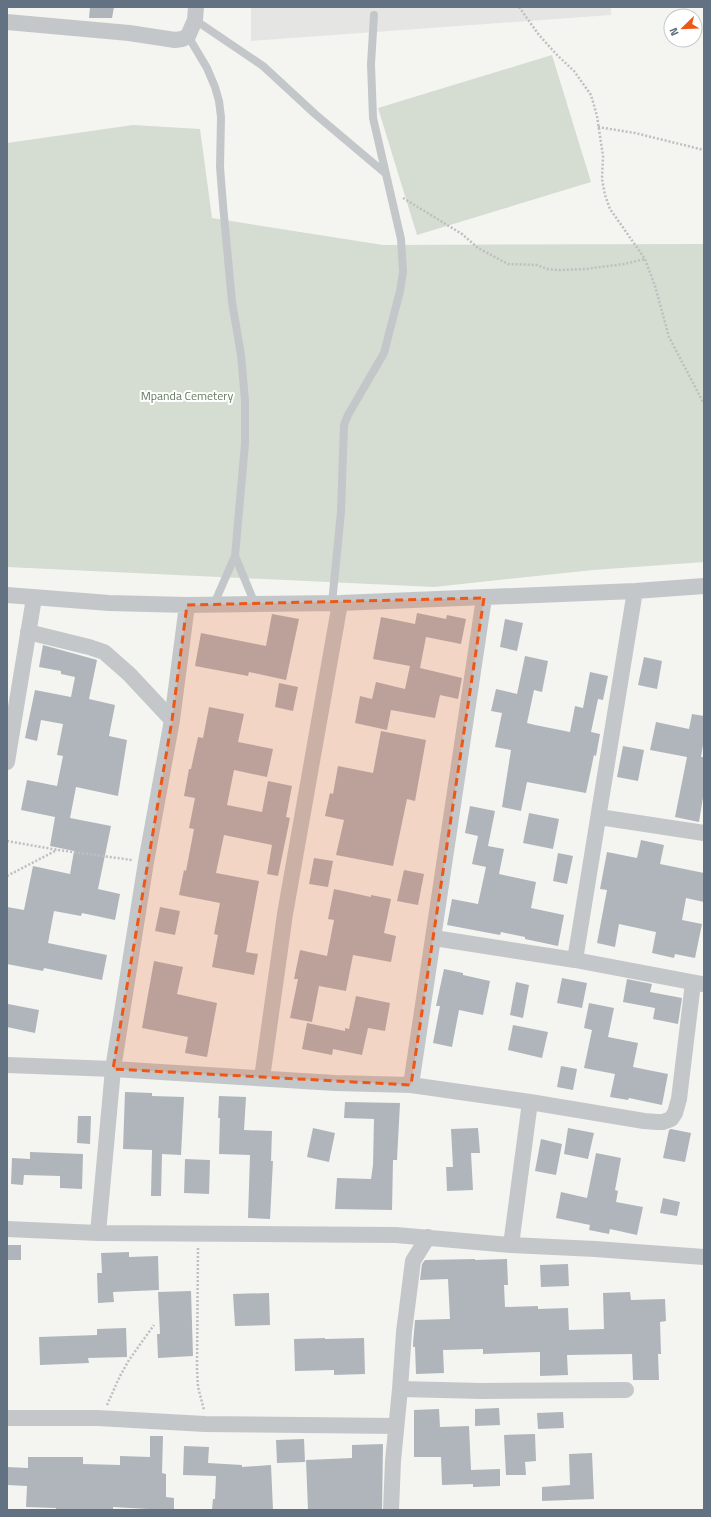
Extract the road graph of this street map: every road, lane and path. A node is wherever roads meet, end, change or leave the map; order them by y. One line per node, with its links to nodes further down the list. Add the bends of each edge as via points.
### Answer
1 (518, 7): 6 (path, via 556,55 588,88)
2 (195, 13): 5 (street); 8 (lane, via 262,66)
3 (374, 15): 8 (lane, via 372,111)
4 (7, 22): 5 (street, via 129,33 175,40)
5 (188, 36): 12 (lane, via 215,87 221,117 222,197 245,400 245,444)
6 (598, 127): 7 (path); 10 (path, via 603,156 602,180 610,209)
7 (704, 150)
8 (385, 173): 9 (lane)
9 (389, 189): 10 (path, via 462,234 478,248 508,264 537,265 559,270 586,269); 18 (lane, via 401,239 403,262 400,291 382,359 344,425)
10 (645, 259): 11 (path, via 669,337)
11 (704, 404)
12 (235, 556): 19 (lane); 20 (lane)
13 (704, 586): 14 (street)
14 (635, 591): 17 (street); 25 (street)
15 (7, 595): 16 (street)
16 (34, 598): 21 (street); 22 (street)
17 (484, 598): 18 (street); 31 (street)
18 (336, 603): 20 (street); 36 (street, via 285,914)
19 (214, 604): 20 (street); 21 (street)
20 (255, 604)
21 (186, 605): 23 (street)
22 (28, 632): 23 (street, via 104,652 129,674); 24 (street)
23 (172, 720): 29 (street)
24 (7, 762)
25 (599, 817): 26 (street); 32 (street)
26 (704, 833)
27 (7, 841): 28 (path)
28 (58, 850): 29 (path); 30 (path)
29 (146, 862): 35 (street)
30 (7, 876)
31 (434, 938): 32 (street); 37 (street)
32 (575, 960): 33 (street)
33 (699, 984): 38 (street, via 679,1099 671,1119 663,1122 644,1121)
34 (7, 1065): 35 (street)
35 (114, 1069): 36 (street); 40 (street)
36 (262, 1078): 37 (street)
37 (411, 1085): 38 (street)
38 (530, 1102): 44 (street)
39 (7, 1229): 40 (street)
40 (98, 1233): 41 (street)
41 (198, 1233): 42 (street); 52 (path, via 197,1369)
42 (396, 1235): 43 (street); 46 (street)
43 (428, 1237): 44 (street); 46 (street)
44 (511, 1245): 45 (street)
45 (704, 1257)
46 (413, 1261): 48 (street)
47 (154, 1325): 51 (path, via 129,1360 106,1406)
48 (400, 1389): 49 (street); 53 (street)
49 (626, 1390)
50 (7, 1418): 51 (street)
51 (97, 1418): 52 (street)
52 (205, 1424): 53 (street)
53 (396, 1426): 54 (street)
54 (391, 1510)

